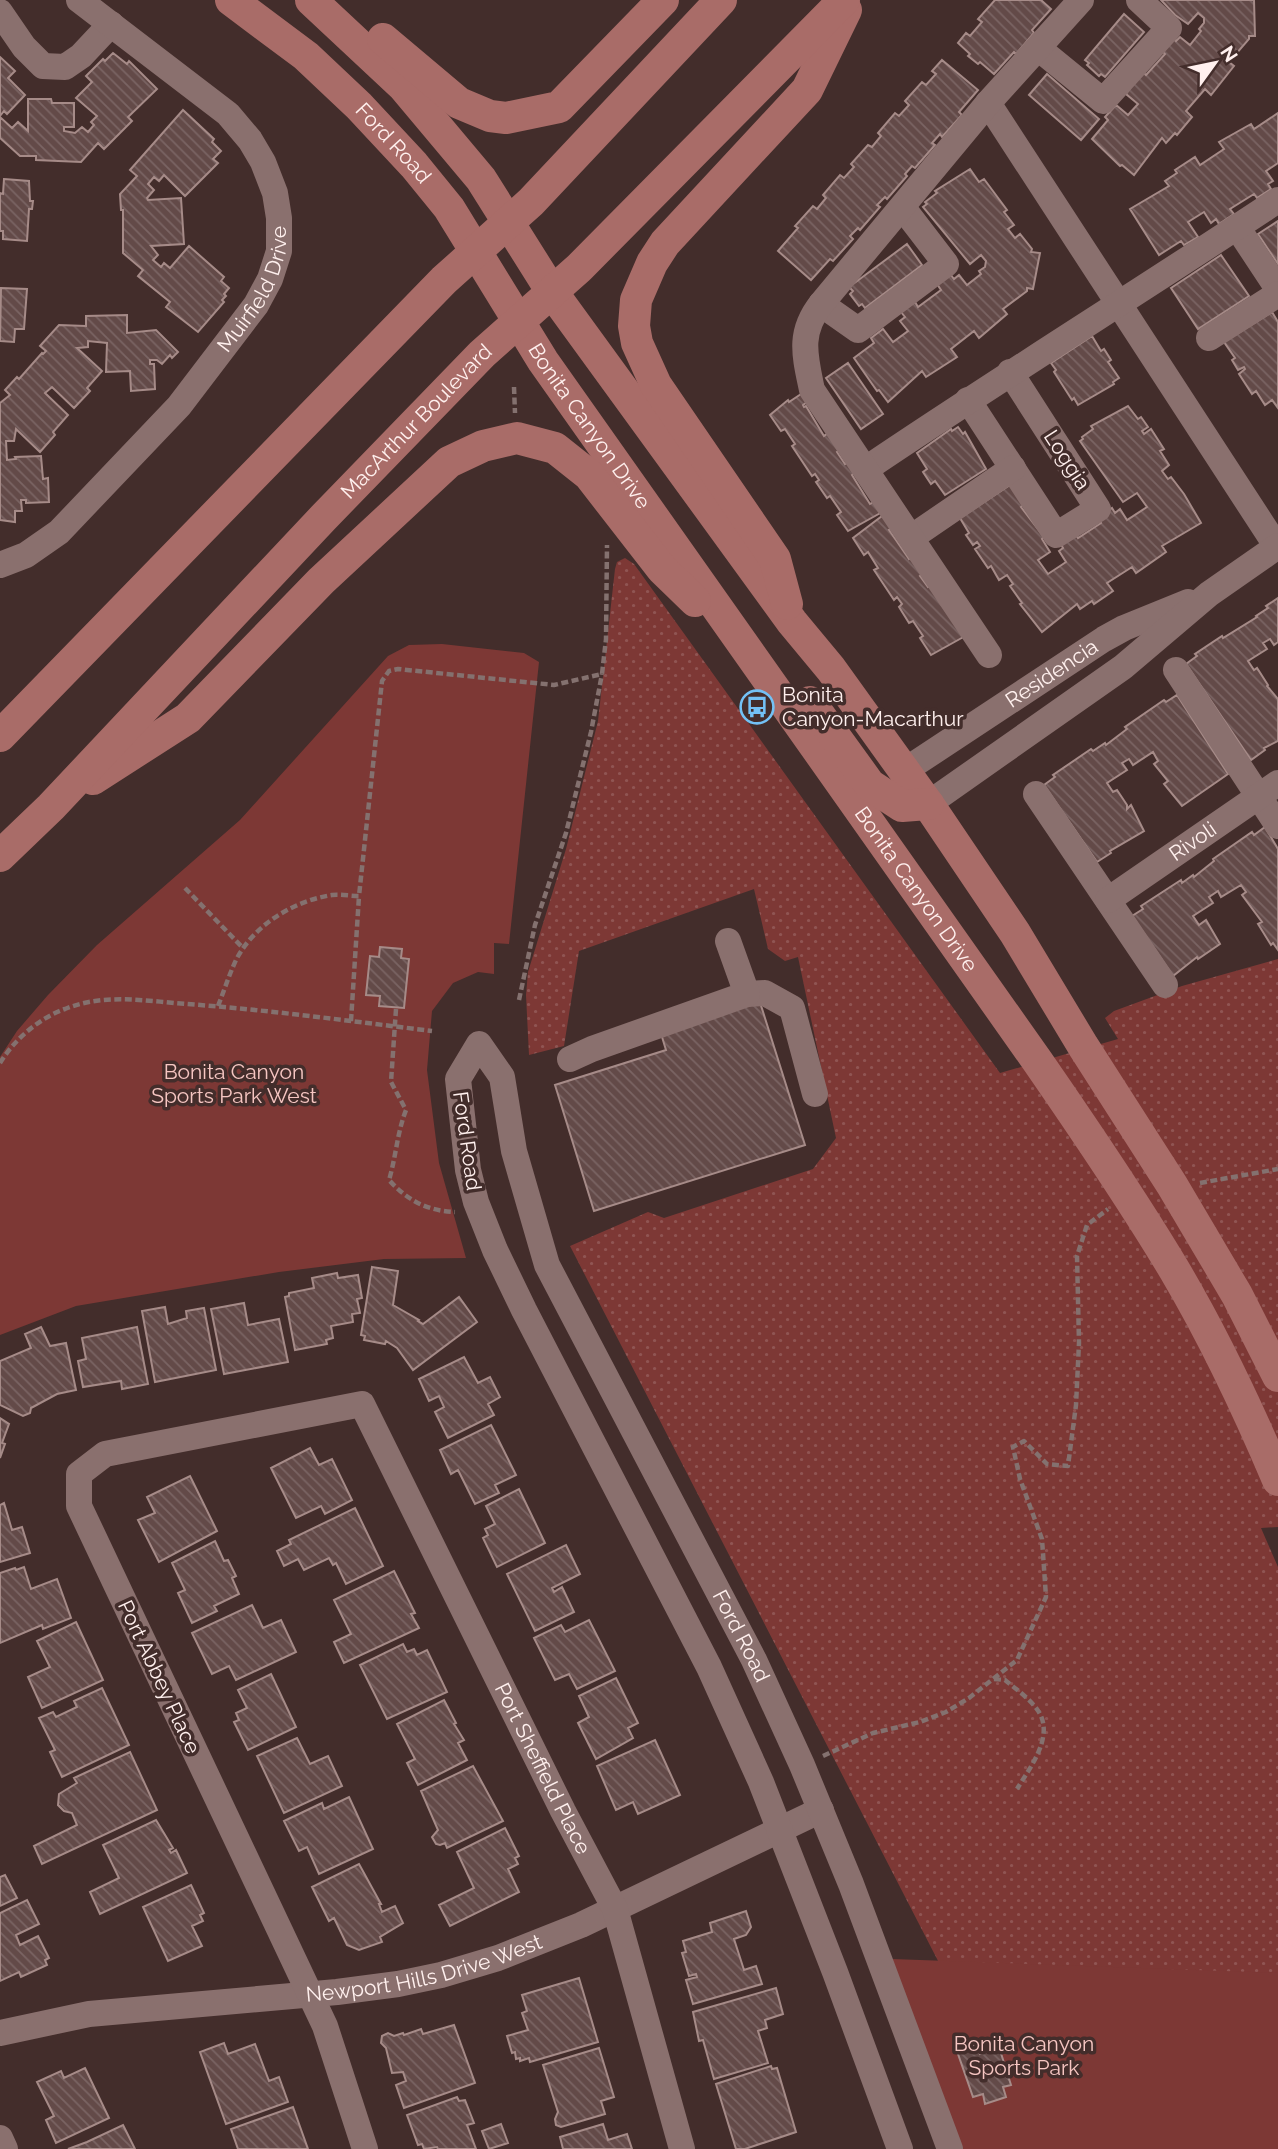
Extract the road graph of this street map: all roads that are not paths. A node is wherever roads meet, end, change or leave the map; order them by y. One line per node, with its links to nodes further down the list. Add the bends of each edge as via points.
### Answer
1 (79, 0): 12 (street, Muirfield Drive)
2 (231, 0): 19 (main road, Ford Road, via 306,56 359,106 449,208)
3 (312, 0): 17 (main road, via 404,86 481,179)
4 (332, 0): 5 (main road, via 344,5 459,103 506,118 559,107)
5 (663, 0)
6 (721, 0): 17 (main road)
7 (844, 0): 21 (main road, MacArthur Boulevard)
8 (851, 0): 34 (main road, via 807,90 665,243 641,286 634,313 637,343 656,385 775,559)
9 (1081, 0): 13 (street)
10 (1139, 0): 13 (street, via 1169,28 1103,101)
11 (0, 12): 12 (street, via 43,66 65,67)
12 (111, 24): 32 (street, Muirfield Drive, via 228,114 250,140 275,193 279,251 256,305 179,406 59,532 26,555)
13 (1038, 48): 14 (street)
14 (988, 103): 16 (street); 23 (street)
15 (1278, 200): 18 (street)
16 (903, 208): 22 (street); 22 (street, via 946,264 858,330)
17 (509, 223): 19 (main road); 21 (main road)
18 (1237, 227): 20 (street); 23 (street)
19 (476, 250): 24 (main road, Ford Road); 40 (main road)
20 (1278, 291): 25 (street)
21 (552, 292): 24 (main road, MacArthur Boulevard); 34 (main road)
22 (821, 304): 29 (street, via 810,317 804,347 812,390)
23 (1120, 306): 26 (street); 31 (street)
24 (519, 320): 36 (main road, Bonita Canyon Drive, via 543,361); 45 (main road, MacArthur Boulevard, via 323,518)
25 (1209, 338)
26 (1010, 372): 27 (street); 28 (street, Loggia, via 1098,509 1056,536)
27 (968, 400): 28 (street, Loggia); 29 (street)
28 (1013, 468): 30 (street)
29 (866, 469): 30 (street)
30 (912, 537): 35 (street)
31 (1277, 547): 33 (street, Residencia)
32 (0, 565)
33 (1209, 594): 37 (street, Residencia, via 1124,628); 39 (street, Residencia)
34 (792, 622): 41 (main road)
35 (989, 655)
36 (753, 658): 44 (main road, via 795,682 870,785 902,806); 45 (main road, via 662,569 590,475 555,448 516,438 483,446 449,462 321,581 188,718); 56 (main road, Bonita Canyon Drive, via 1117,1177 1176,1273)
37 (1071, 662): 39 (street); 41 (street, Residencia)
38 (1176, 670): 42 (street)
39 (1090, 690): 44 (street, Residencia)
40 (0, 736)
41 (904, 771): 44 (main road)
42 (1268, 789): 46 (street); 48 (street, Rivoli)
43 (1036, 794): 48 (street)
44 (928, 804): 54 (main road, via 1015,933 1172,1185)
45 (51, 807): 47 (main road, MacArthur Boulevard)
46 (1278, 826)
47 (0, 856)
48 (1108, 900): 50 (street)
49 (728, 941): 51 (street)
50 (1165, 985)
51 (747, 994): 52 (street); 53 (street, via 765,993 792,1008)
52 (570, 1059)
53 (815, 1094)
54 (1278, 1376)
55 (362, 1404): 59 (street, Port Sheffield Place); 60 (street, Port Abbey Place, via 105,1454 79,1474 79,1506)
56 (1278, 1480)
57 (821, 1810): 58 (street, Newport Hills Drive West); 58 (street, Ford Road, via 754,1660 547,1265 514,1151 502,1077 479,1044 458,1079 476,1202 524,1310 709,1667); 67 (street, Ford Road)
58 (781, 1828): 59 (street, Newport Hills Drive West); 66 (street, Ford Road)
59 (615, 1909): 60 (street, Newport Hills Drive West, via 498,1958 442,1975); 65 (street, Port Sheffield Place)
60 (310, 1994): 61 (street, Newport Hills Drive West, via 89,2014); 64 (street, Port Abbey Place)
61 (0, 2033)
62 (0, 2138): 63 (street)
63 (5, 2149)
64 (365, 2149)
65 (682, 2149)
66 (900, 2149)
67 (950, 2149)

